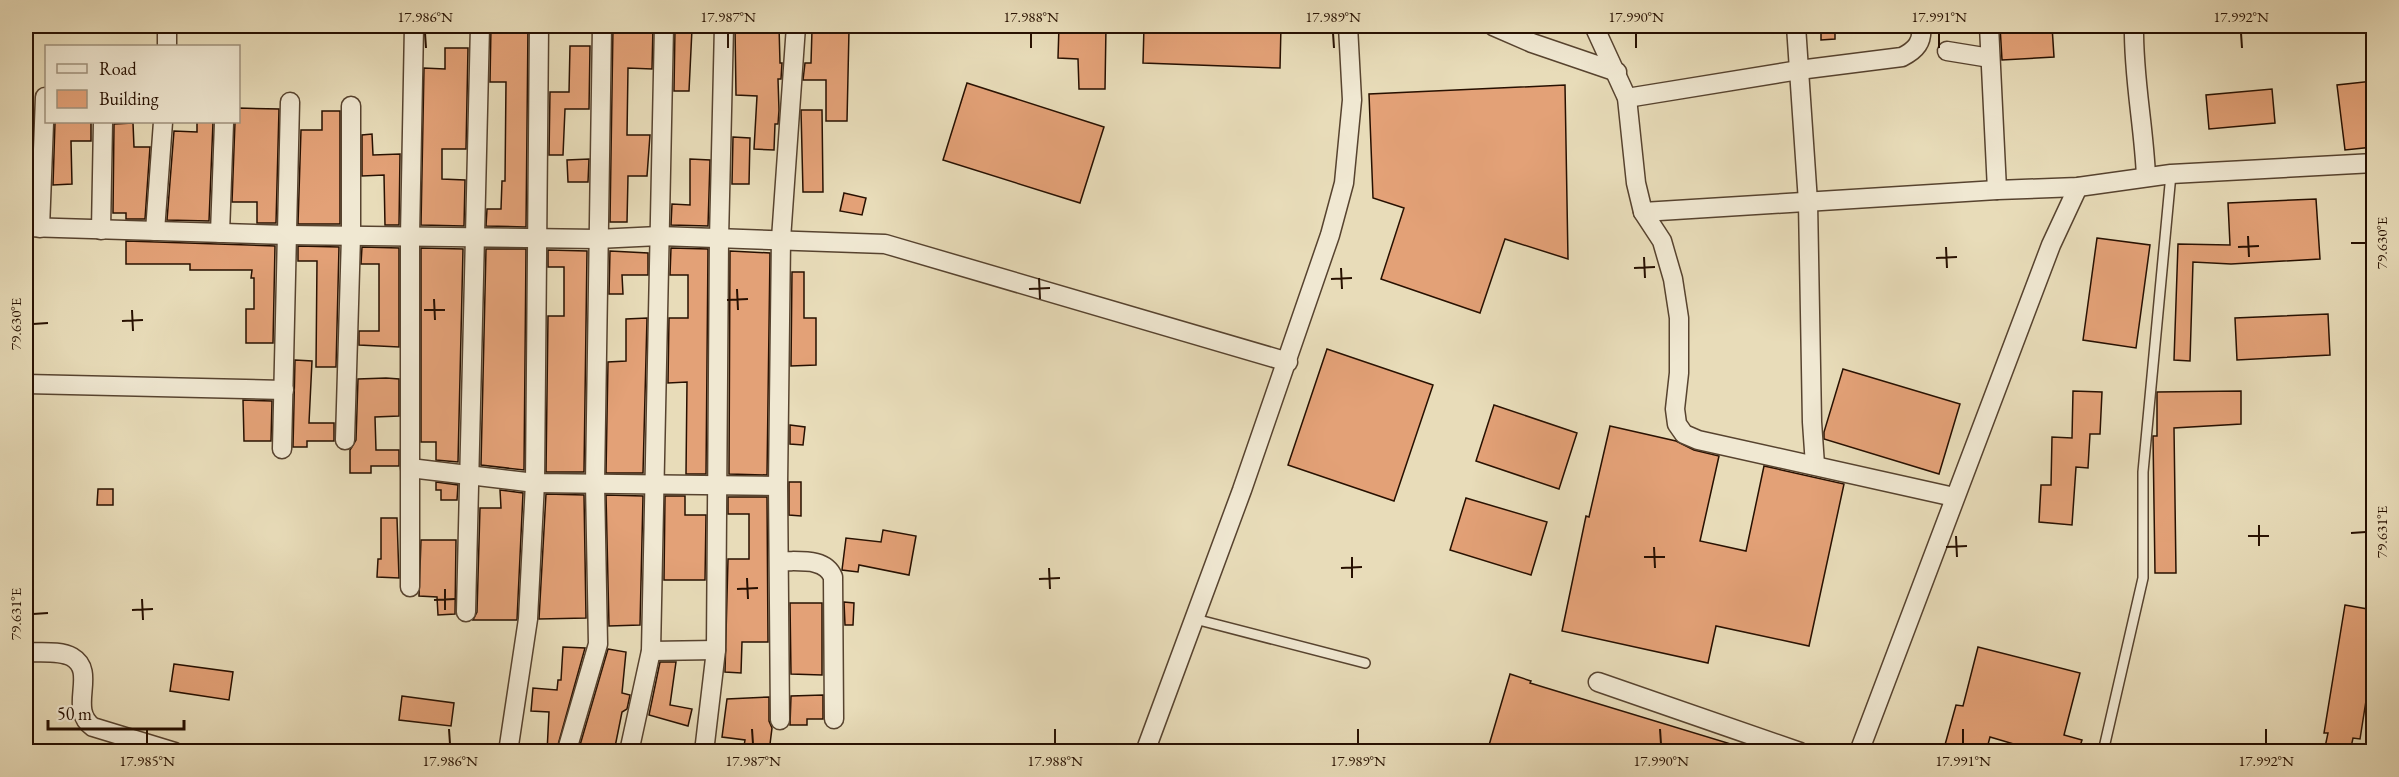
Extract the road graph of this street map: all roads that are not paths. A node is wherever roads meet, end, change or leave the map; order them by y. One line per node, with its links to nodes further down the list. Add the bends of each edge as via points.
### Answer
1 (167, 26): 16 (street)
2 (414, 26): 41 (street)
3 (480, 26): 42 (street)
4 (539, 26): 44 (street)
5 (602, 26): 45 (street)
6 (664, 26): 43 (street)
7 (724, 26): 46 (street)
8 (796, 26): 47 (street)
9 (1348, 26): 48 (street, via 1352,100 1344,183)
10 (1493, 26): 20 (street)
11 (1594, 26): 20 (street)
12 (1796, 26): 19 (street)
13 (1921, 26): 19 (street, via 1920,43 1902,57)
14 (1989, 26): 18 (street)
15 (2133, 26): 30 (street, via 2133,64)
16 (167, 45)
17 (1947, 51): 18 (street)
18 (1990, 57): 32 (street)
19 (1799, 70): 22 (street); 33 (street)
20 (1617, 72): 22 (street)
21 (45, 97): 35 (street)
22 (1627, 98): 34 (street)
23 (290, 102): 39 (street)
24 (351, 106): 40 (street)
25 (103, 123): 36 (street)
26 (164, 123): 37 (street)
27 (224, 123): 38 (street)
28 (2373, 163): 29 (street)
29 (2171, 174): 30 (street); 81 (lane, via 2143,472 2143,578)
30 (2146, 177): 31 (street)
31 (2078, 187): 32 (street); 61 (street, via 2051,244)
32 (1997, 190): 33 (street)
33 (1808, 202): 34 (street); 53 (street)
34 (1643, 212): 53 (street, via 1662,241 1673,279 1679,318 1677,424 1684,434 1698,440)
35 (33, 227): 36 (street)
36 (101, 230): 37 (street)
37 (155, 231): 38 (street)
38 (220, 233): 39 (street)
39 (288, 235): 40 (street); 50 (street)
40 (351, 236): 41 (street); 51 (street)
41 (410, 236): 42 (street); 54 (street)
42 (475, 236): 44 (street); 55 (street)
43 (659, 236): 45 (street); 46 (street); 58 (street)
44 (537, 238): 45 (street); 56 (street)
45 (597, 239): 57 (street)
46 (719, 239): 47 (street); 59 (street)
47 (781, 239): 48 (street, via 852,241 907,248); 60 (street)
48 (1288, 362): 65 (street)
49 (26, 384): 50 (street)
50 (284, 390): 52 (street)
51 (345, 440)
52 (282, 449)
53 (1815, 465): 61 (street)
54 (410, 468): 55 (street); 63 (street)
55 (469, 475): 56 (street); 64 (street)
56 (535, 483): 57 (street); 76 (street, via 528,619)
57 (595, 483): 58 (street); 73 (street, via 598,644)
58 (655, 485): 59 (street); 67 (street)
59 (718, 485): 60 (street); 66 (street)
60 (778, 486): 62 (street)
61 (1954, 497): 74 (street)
62 (780, 561): 71 (street, via 819,563 830,570); 72 (street)
63 (410, 587)
64 (466, 612)
65 (1195, 619): 69 (lane); 79 (street)
66 (716, 650): 67 (street); 78 (street)
67 (651, 651): 77 (street)
68 (26, 652): 75 (street, via 72,656 83,674 81,713 93,727)
69 (1365, 663)
70 (1598, 681): 80 (street)
71 (834, 719)
72 (780, 720)
73 (567, 750)
74 (1864, 750)
75 (175, 752)
76 (508, 752)
77 (629, 752)
78 (704, 752)
79 (1145, 752)
80 (1800, 752)
81 (2103, 752)

